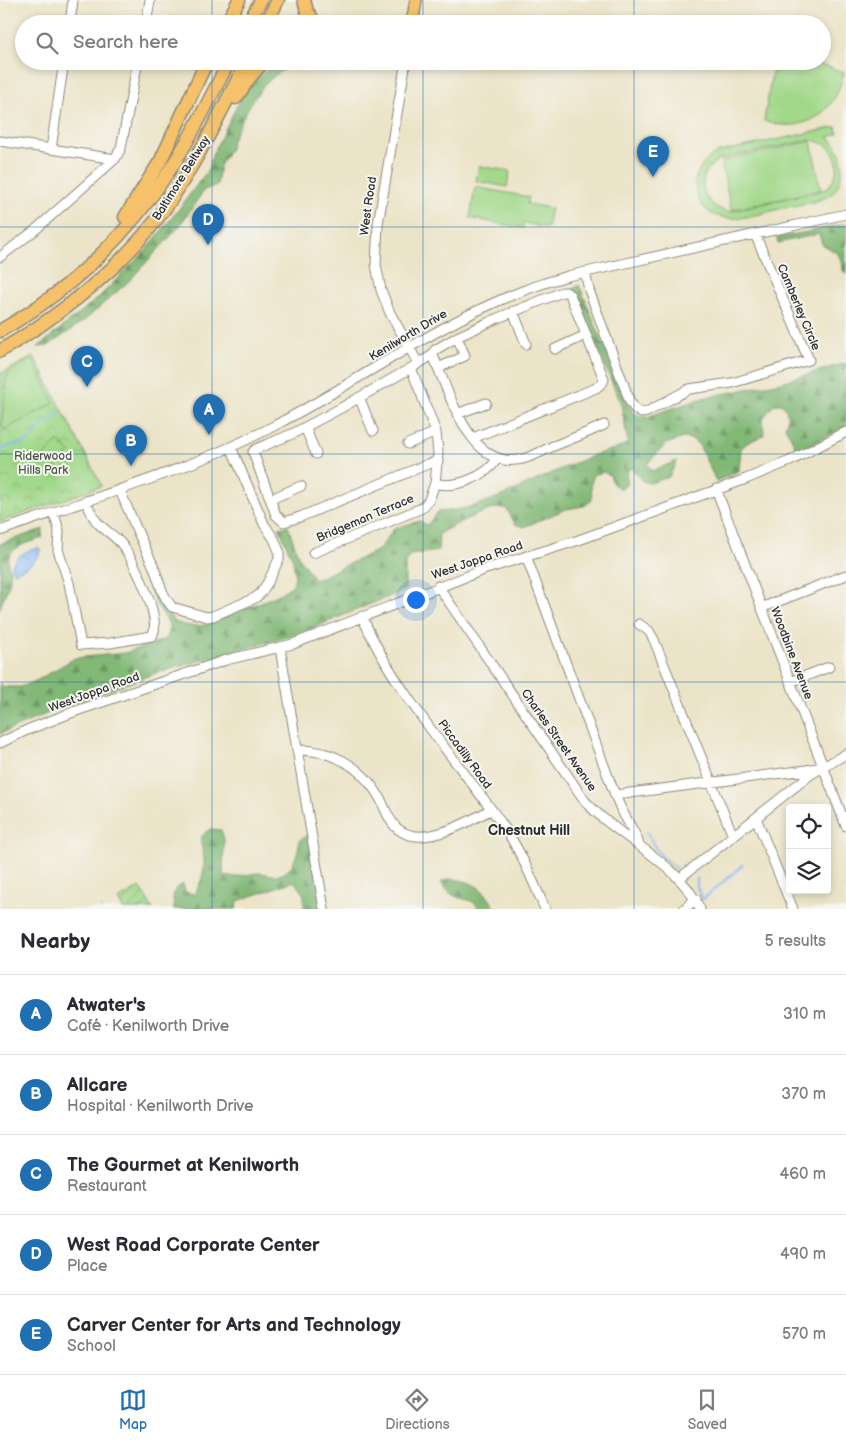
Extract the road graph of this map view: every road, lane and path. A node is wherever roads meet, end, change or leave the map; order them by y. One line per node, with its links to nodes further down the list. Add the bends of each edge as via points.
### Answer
1 (73, 0): 8 (street)
2 (150, 0): 9 (street)
3 (260, 0): 11 (highway)
4 (278, 0): 12 (highway)
5 (304, 0): 13 (highway)
6 (416, 0): 14 (main road)
7 (237, 3): 10 (highway)
8 (71, 15)
9 (148, 15)
10 (231, 15)
11 (252, 15)
12 (270, 15)
13 (310, 15)
14 (414, 15)
15 (63, 70): 23 (street)
16 (136, 70): 24 (street)
17 (203, 70): 32 (highway, via 161,160 133,207 87,263)
18 (224, 70): 32 (highway, Baltimore Beltway, via 186,144 153,195 95,260)
19 (242, 70): 25 (highway, Baltimore Beltway)
20 (257, 70): 25 (highway)
21 (404, 70): 38 (street, West Road, via 378,224 376,264 390,313)
22 (0, 142): 23 (street)
23 (51, 149): 24 (street)
24 (116, 159): 28 (street)
25 (167, 205): 40 (highway, Baltimore Beltway, via 119,261 83,295)
26 (846, 214): 27 (street, Kenilworth Drive)
27 (755, 234): 29 (street, Kenilworth Drive); 29 (street, Camberley Circle, via 809,360 732,383 689,389 647,412 641,413 630,402)
28 (0, 257)
29 (585, 272): 30 (street, Kenilworth Drive)
30 (536, 285): 31 (street); 38 (street, Kenilworth Drive, via 465,316)
31 (541, 300): 33 (street); 35 (street, via 566,292)
32 (47, 301): 34 (highway, Baltimore Beltway)
33 (513, 311): 36 (street); 37 (street)
34 (0, 331)
35 (586, 335): 39 (street); 53 (street, via 604,379 600,385)
36 (457, 337): 41 (street); 43 (street, via 465,356)
37 (526, 344)
38 (410, 348): 42 (street, West Road); 49 (street, Kenilworth Drive)
39 (555, 349)
40 (0, 351)
41 (431, 356): 42 (street); 43 (street)
42 (415, 366): 44 (street); 51 (street, West Road)
43 (438, 368): 46 (street)
44 (359, 397): 48 (street); 50 (street)
45 (486, 403): 46 (street)
46 (457, 414): 53 (street)
47 (604, 425): 58 (street, via 525,459)
48 (305, 427): 54 (street); 57 (street)
49 (272, 428): 54 (street); 56 (street, Kenilworth Drive)
50 (373, 431)
51 (436, 432): 55 (street); 59 (street, Bridgeman Terrace)
52 (846, 432): 63 (street, West Joppa Road, via 790,461)
53 (473, 438): 58 (street)
54 (278, 440): 64 (street, via 253,452)
55 (408, 444)
56 (231, 447): 62 (street, Kenilworth Drive); 62 (street, via 264,524 276,543 279,559 261,593 214,616 172,607 164,596)
57 (316, 454)
58 (496, 459): 60 (street, via 488,469 463,482 450,485)
59 (438, 461): 60 (street, Bridgeman Terrace); 64 (street, via 287,522 278,518)
60 (435, 483): 68 (street, Bridgeman Terrace, via 429,500 422,508)
61 (301, 486): 64 (street)
62 (120, 490): 65 (street, Kenilworth Drive)
63 (716, 490): 69 (street, West Joppa Road); 72 (street, Woodbine Avenue)
64 (271, 499)
65 (86, 501): 66 (street, Kenilworth Drive); 66 (street, via 95,519 129,554 141,580 156,629 148,638 81,645 69,583 58,550 59,531)
66 (54, 512): 67 (street, Kenilworth Drive)
67 (0, 531)
68 (313, 553)
69 (526, 556): 71 (street, West Joppa Road); 83 (street)
70 (846, 575): 72 (street)
71 (438, 586): 73 (street, West Joppa Road); 88 (street, Charles Street Avenue, via 585,801)
72 (761, 608): 77 (street, Woodbine Avenue)
73 (362, 616): 75 (street, West Joppa Road); 84 (street, Piccadilly Road, via 383,659)
74 (639, 624): 82 (street, via 649,631 654,640)
75 (280, 648): 78 (street, West Joppa Road, via 240,656 166,680 35,726); 79 (street)
76 (829, 667): 77 (street)
77 (790, 682): 81 (street, Woodbine Avenue)
78 (0, 743)
79 (297, 750): 84 (street, via 335,756 360,771 376,791 393,824 411,835 449,830); 91 (street)
80 (846, 754): 81 (street)
81 (823, 767): 82 (street); 85 (street); 86 (street, Woodbine Avenue)
82 (711, 782): 83 (street); 87 (street)
83 (614, 795): 88 (street)
84 (490, 810): 92 (street, Piccadilly Road, via 518,851)
85 (756, 818): 87 (street); 95 (street)
86 (846, 826)
87 (733, 836): 89 (street)
88 (639, 845): 89 (street, Charles Street Avenue)
89 (680, 878): 90 (street, Charles Street Avenue)
90 (696, 899): 93 (street); 94 (street, Charles Street Avenue)
91 (324, 909)
92 (544, 909)
93 (684, 909)
94 (700, 909)
95 (793, 909)

